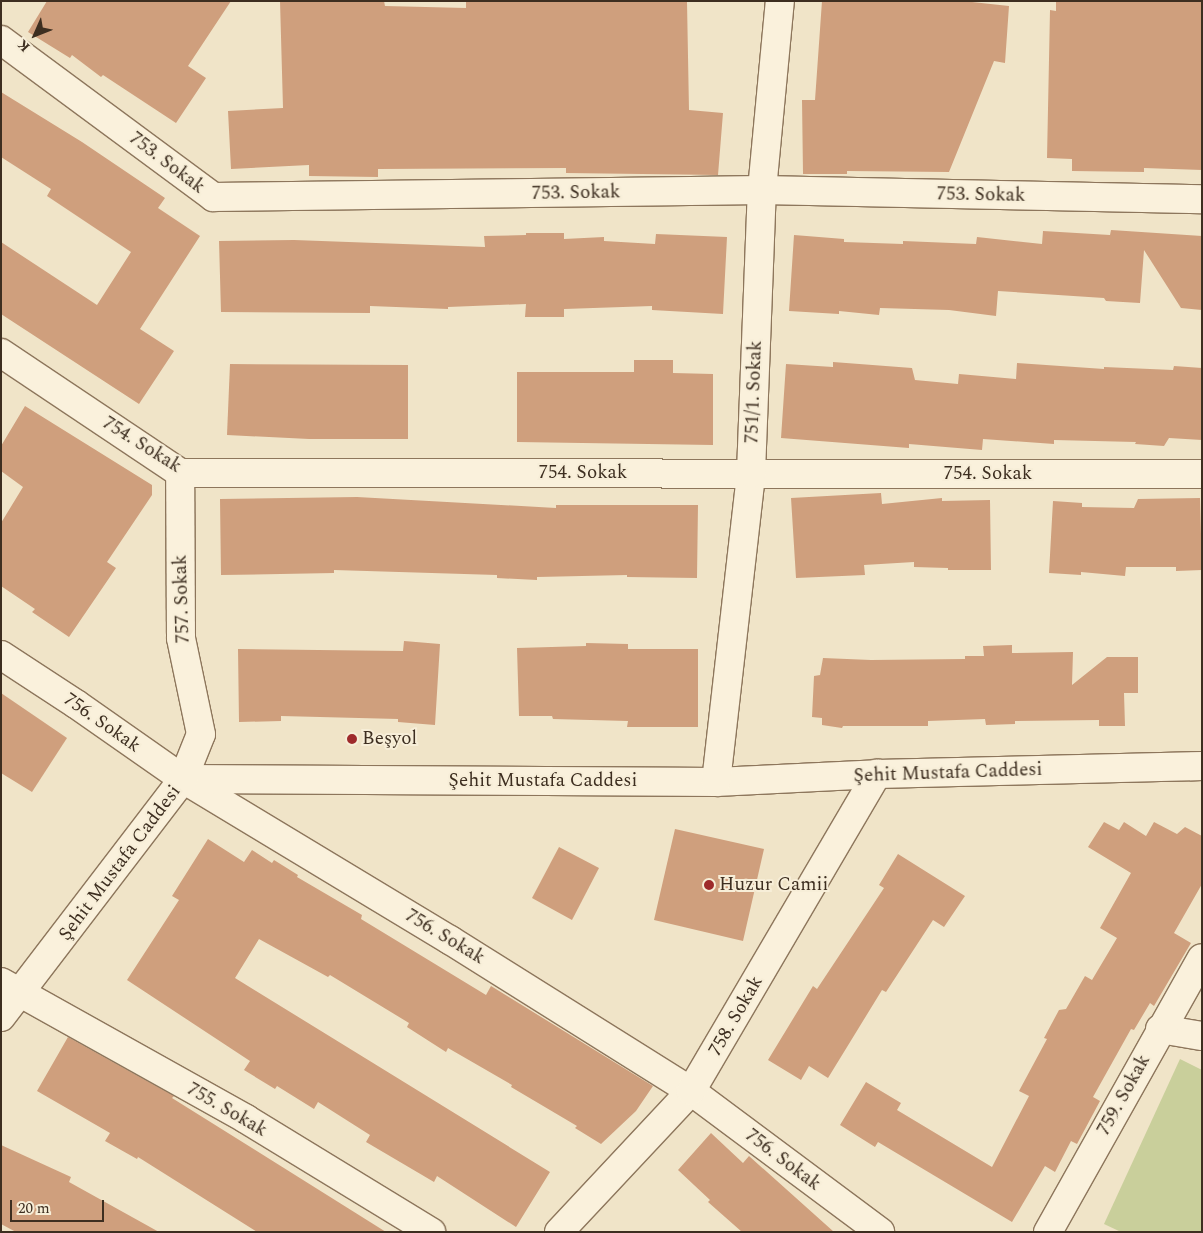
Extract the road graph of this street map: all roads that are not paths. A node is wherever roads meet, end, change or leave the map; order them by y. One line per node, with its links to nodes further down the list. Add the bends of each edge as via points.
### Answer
1 (780, 1): 3 (street, 751/1. Sokak)
2 (1, 40): 3 (street, 753. Sokak, via 213,197)
3 (762, 190): 4 (street, 753. Sokak); 7 (street, 751/1. Sokak)
4 (1202, 199)
5 (1, 353): 6 (street, 754. Sokak)
6 (180, 473): 7 (street, 754. Sokak); 12 (street, 757. Sokak, via 181,638 201,734)
7 (751, 473): 8 (street, 754. Sokak); 13 (street, 751/1. Sokak)
8 (1202, 474)
9 (1, 655): 12 (street, 756. Sokak)
10 (1202, 766): 11 (street, Şehit Mustafa Caddesi)
11 (877, 774): 13 (street, Şehit Mustafa Caddesi); 19 (street, 758. Sokak)
12 (183, 780): 13 (street, Şehit Mustafa Caddesi); 15 (street, Şehit Mustafa Caddesi); 19 (street, 756. Sokak, via 450,940)
13 (716, 782)
14 (1202, 958): 17 (street, 759. Sokak)
15 (11, 988): 16 (street, Şehit Mustafa Caddesi); 20 (street, 755. Sokak, via 246,1119)
16 (1, 1017)
17 (1160, 1029): 18 (street); 23 (street, 759. Sokak)
18 (1202, 1036)
19 (691, 1091): 21 (street, 758. Sokak); 22 (street, 756. Sokak)
20 (431, 1232)
21 (559, 1232)
22 (880, 1232)
23 (1048, 1232)

